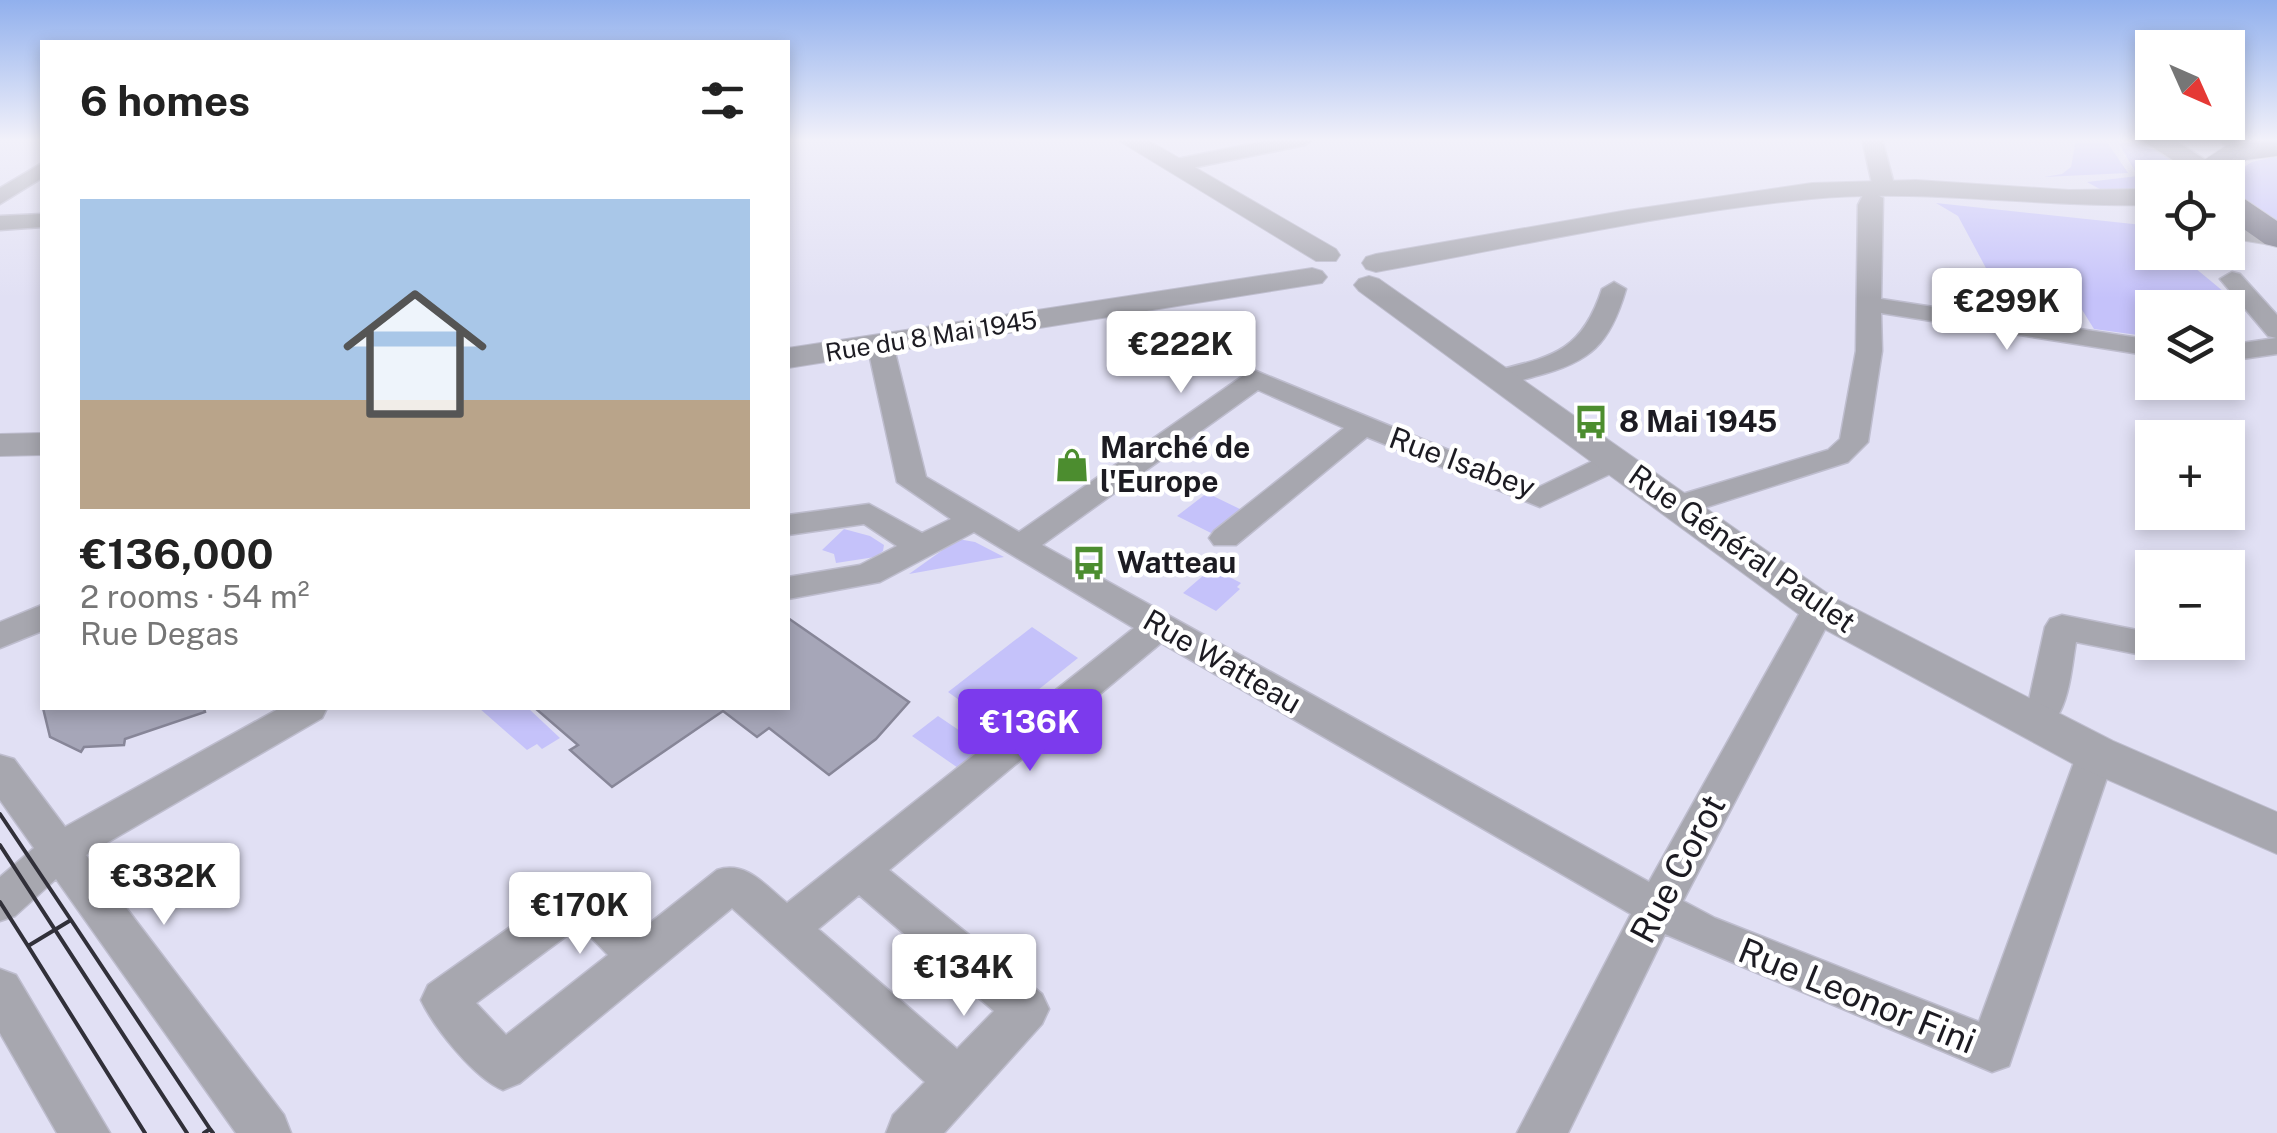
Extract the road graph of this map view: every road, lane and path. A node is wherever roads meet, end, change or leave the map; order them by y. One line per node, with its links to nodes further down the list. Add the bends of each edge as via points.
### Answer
1 (1210, 192): 10 (street)
2 (1878, 193): 3 (street); 5 (street); 11 (street, via 1794,196 1628,218); 14 (street, via 1869,205)
3 (2135, 197)
4 (2245, 215): 9 (main road)
5 (2135, 216)
6 (40, 220): 7 (street)
7 (0, 223)
8 (2245, 232): 9 (street)
9 (2277, 237)
10 (1319, 266): 11 (street, via 1338,287); 16 (street, Rue du 8 Mai 1945)
11 (1372, 274): 21 (street, Rue Général Paulet)
12 (2232, 279): 15 (street)
13 (1614, 289): 21 (street, via 1605,324 1576,356)
14 (1870, 304): 17 (street); 28 (street, via 1854,442 1838,456)
15 (2277, 331)
16 (880, 344): 20 (street, Rue du 8 Mai 1945); 29 (street, Rue Watteau, via 912,482)
17 (2135, 345)
18 (2271, 352): 19 (street)
19 (2245, 353)
20 (790, 358)
21 (1499, 378): 27 (street, Rue Général Paulet)
22 (40, 426): 24 (street)
23 (1364, 426): 27 (street, Rue Isabey, via 1540,498); 31 (street, Rue Isabey); 32 (street, Rue Isabey, via 1256,379)
24 (0, 427)
25 (40, 444): 26 (street)
26 (0, 445)
27 (1614, 461): 28 (street, Rue Général Paulet)
28 (1677, 506): 35 (street, Rue Général Paulet)
29 (975, 519): 32 (street, Rue Watteau); 33 (street)
30 (790, 525): 33 (street, via 869,514)
31 (1225, 538)
32 (1020, 546): 37 (street, Rue Watteau)
33 (921, 547): 34 (street, via 868,574)
34 (790, 588)
35 (1819, 608): 41 (street, Rue Général Paulet); 48 (street, Rue Corot)
36 (40, 618): 38 (street)
37 (1159, 626): 46 (street); 48 (street, Rue Watteau)
38 (0, 636)
39 (2135, 642): 41 (street, via 2062,627 2046,706)
40 (305, 710): 45 (street)
41 (2031, 720): 42 (street, Rue Général Paulet)
42 (2096, 754): 44 (street, Rue Général Paulet); 48 (street, Rue Leonor Fini, via 1992,1050)
43 (0, 770): 45 (street)
44 (2277, 834)
45 (60, 849): 47 (street); 54 (street)
46 (858, 870): 49 (street); 52 (street, via 1026,1009)
47 (0, 903)
48 (1656, 909): 56 (street, Rue Corot)
49 (787, 929): 50 (street, via 732,883); 52 (street)
50 (640, 957)
51 (0, 990): 53 (street)
52 (960, 1081): 55 (street)
53 (86, 1133)
54 (266, 1133)
55 (911, 1133)
56 (1542, 1133)

